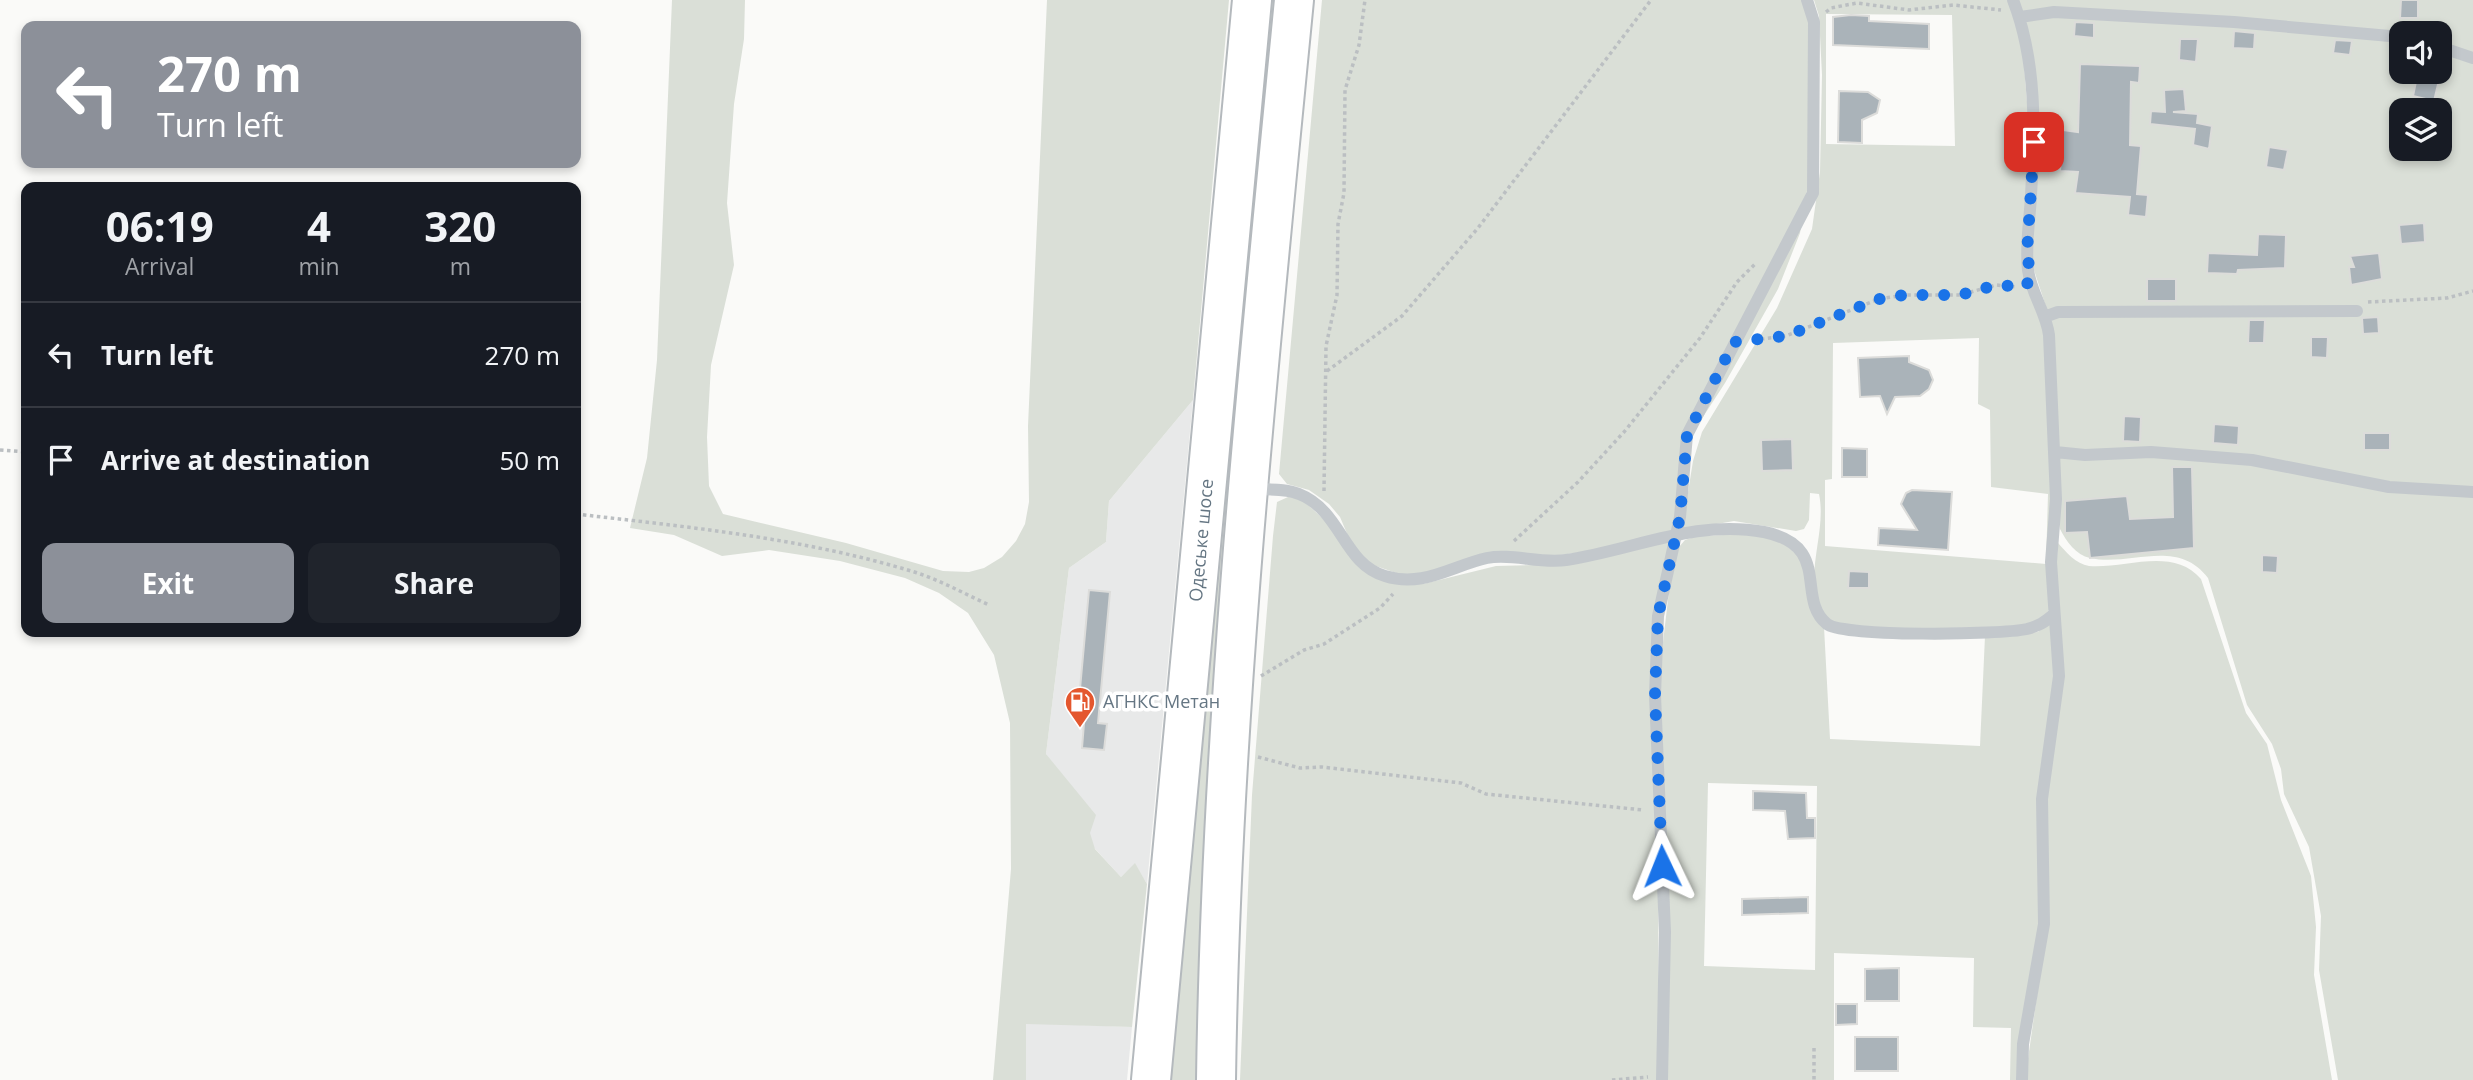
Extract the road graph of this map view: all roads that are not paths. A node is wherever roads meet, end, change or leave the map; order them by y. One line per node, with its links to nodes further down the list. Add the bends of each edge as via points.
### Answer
1 (1252, 0): 17 (highway, Одеське шосе)
2 (1294, 0): 12 (highway)
3 (1807, 0): 14 (lane, via 1814,22 1813,194 1687,435)
4 (2013, 0): 5 (lane)
5 (2020, 17): 6 (lane, via 2054,12); 10 (lane, via 2033,92 2027,253 2031,279)
6 (2389, 36)
7 (2452, 51): 8 (lane)
8 (2473, 58)
9 (2357, 311): 10 (lane)
10 (2046, 316): 11 (lane)
11 (2055, 452): 13 (lane, via 2151,452 2252,460 2389,487); 15 (lane)
12 (1248, 488): 14 (lane, via 1297,493 1324,508 1368,569 1407,580 1428,579 1489,558 1564,561); 18 (highway, via 1232,676)
13 (2473, 492)
14 (1677, 535): 15 (lane, via 1722,527 1779,535 1807,559 1818,613 1844,632 1971,634 2042,625); 16 (lane, via 1658,616 1655,695 1665,932)
15 (2054, 614): 19 (lane, via 2059,676 2042,799 2044,924 2023,1044)
16 (1663, 1078)
17 (1152, 1080)
18 (1216, 1080)
19 (2022, 1080)

